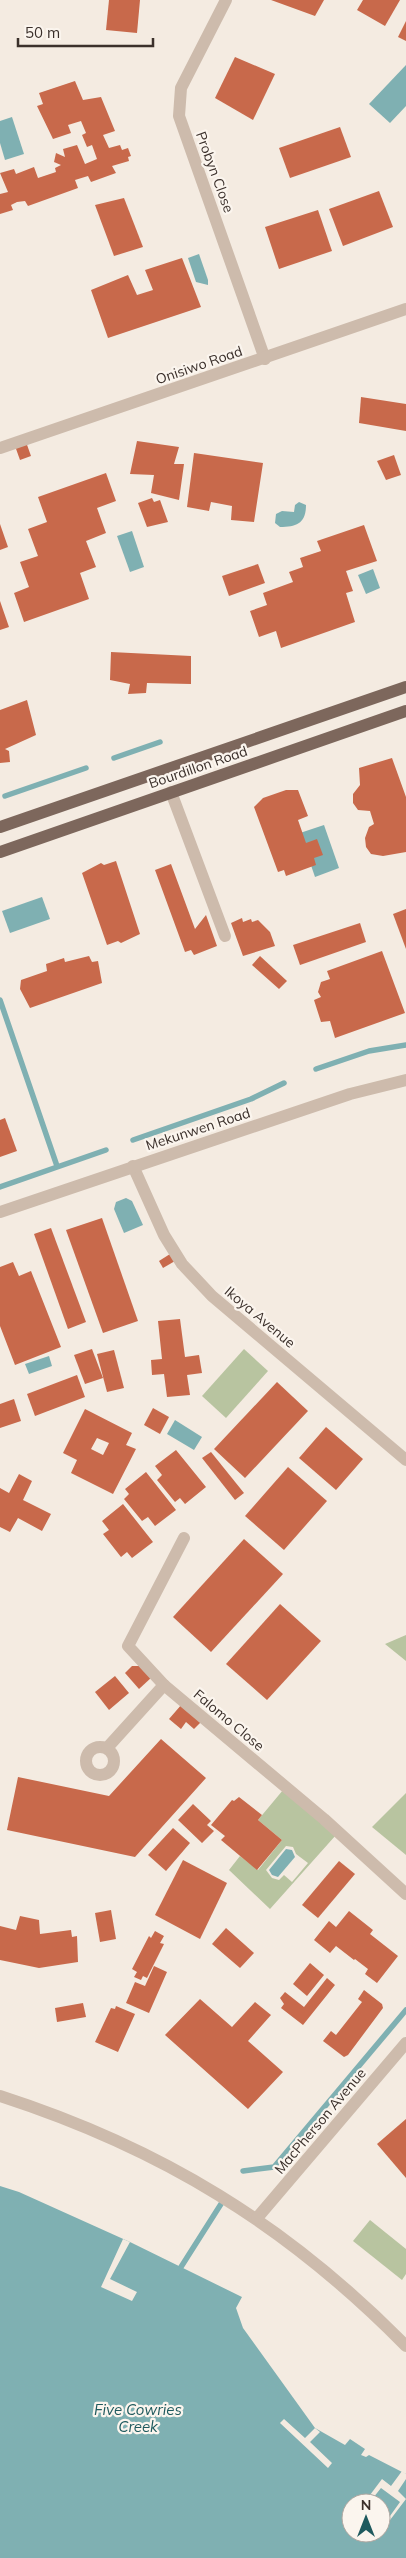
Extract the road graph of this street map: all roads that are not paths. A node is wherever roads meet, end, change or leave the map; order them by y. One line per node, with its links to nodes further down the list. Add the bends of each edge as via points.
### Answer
1 (226, 0): 3 (street, Probyn Close, via 181,88 179,116)
2 (406, 309): 3 (street, Onisiwo Road)
3 (266, 358): 4 (street, Onisiwo Road)
4 (0, 448)
5 (406, 687): 7 (main road, Bourdillon Road)
6 (406, 711): 8 (main road, Bourdillon Road)
7 (284, 729): 8 (main road); 10 (main road, Bourdillon Road)
8 (292, 750): 9 (main road, Bourdillon Road)
9 (171, 792): 11 (main road, Bourdillon Road); 12 (street)
10 (0, 827)
11 (0, 852)
12 (225, 936)
13 (406, 1080): 14 (street, Mekunwen Road, via 350,1094)
14 (133, 1166): 15 (street, Mekunwen Road); 16 (street, Ikoya Avenue, via 164,1236 188,1271 212,1296)
15 (0, 1212)
16 (406, 1460)
17 (184, 1538): 18 (street, Falomo Close, via 128,1646)
18 (164, 1685): 19 (street); 20 (street, Falomo Close, via 324,1819)
19 (107, 1748)
20 (406, 1894)
21 (406, 2043): 23 (street, MacPherson Avenue)
22 (0, 2096): 23 (street, via 51,2112 116,2140 181,2172)
23 (257, 2218): 24 (street, via 314,2260)
24 (406, 2346)

